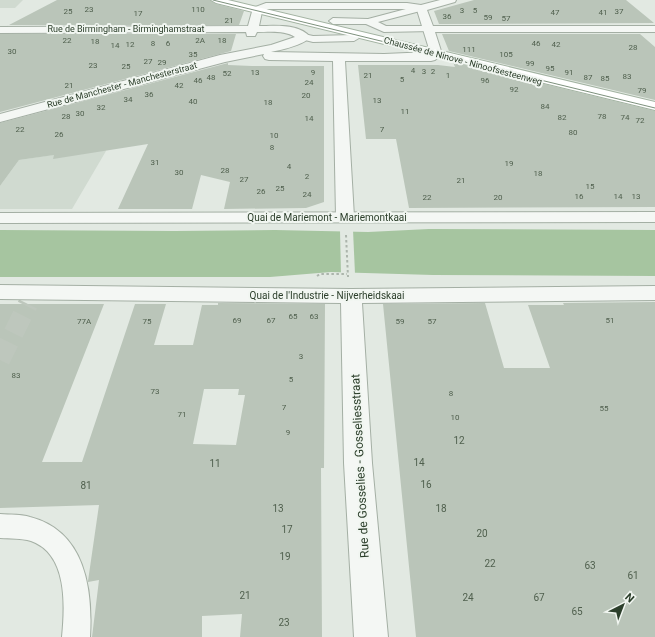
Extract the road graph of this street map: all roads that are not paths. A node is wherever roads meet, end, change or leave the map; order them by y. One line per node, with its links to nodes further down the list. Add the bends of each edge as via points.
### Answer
1 (216, 0): 4 (main road)
2 (444, 1): 3 (street)
3 (421, 8): 4 (street, via 266,6); 6 (street); 8 (street)
4 (257, 10): 7 (street); 13 (main road, Chaussée de Ninove - Ninoofsesteenweg)
5 (333, 21): 6 (street)
6 (368, 22): 8 (street, via 378,24 384,29)
7 (252, 29): 10 (street, Rue de Birmingham - Birminghamstraat); 11 (street, Rue de Birmingham - Birminghamstraat, via 287,29); 14 (street)
8 (429, 29): 9 (street); 13 (street)
9 (655, 29)
10 (0, 30)
11 (304, 37): 12 (street); 14 (street)
12 (354, 38)
13 (435, 54): 15 (street, via 420,58); 16 (main road, Chaussée de Ninove - Ninoofsesteenweg); 17 (main road, Chaussée de Ninove - Ninoofsesteenweg)
14 (245, 55): 15 (street); 18 (street, Rue de Manchester - Manchesterstraat, via 224,58)
15 (339, 58): 21 (street)
16 (655, 106)
17 (655, 111)
18 (0, 118)
19 (655, 217): 21 (street, Quai de Mariemont - Mariemontkaai)
20 (0, 218): 21 (street, Quai de Mariemont - Mariemontkaai)
21 (346, 223)
22 (349, 285): 23 (street, Quai de l'Industrie - Nijverheidskaai); 24 (street, Quai de l'Industrie - Nijverheidskaai); 27 (street, Rue de Gosselies - Gosseliesstraat, via 358,463)
23 (0, 292)
24 (655, 293)
25 (0, 526): 26 (street, via 31,529 43,534 62,552 71,568 74,583 78,618)
26 (76, 637)
27 (371, 637)

